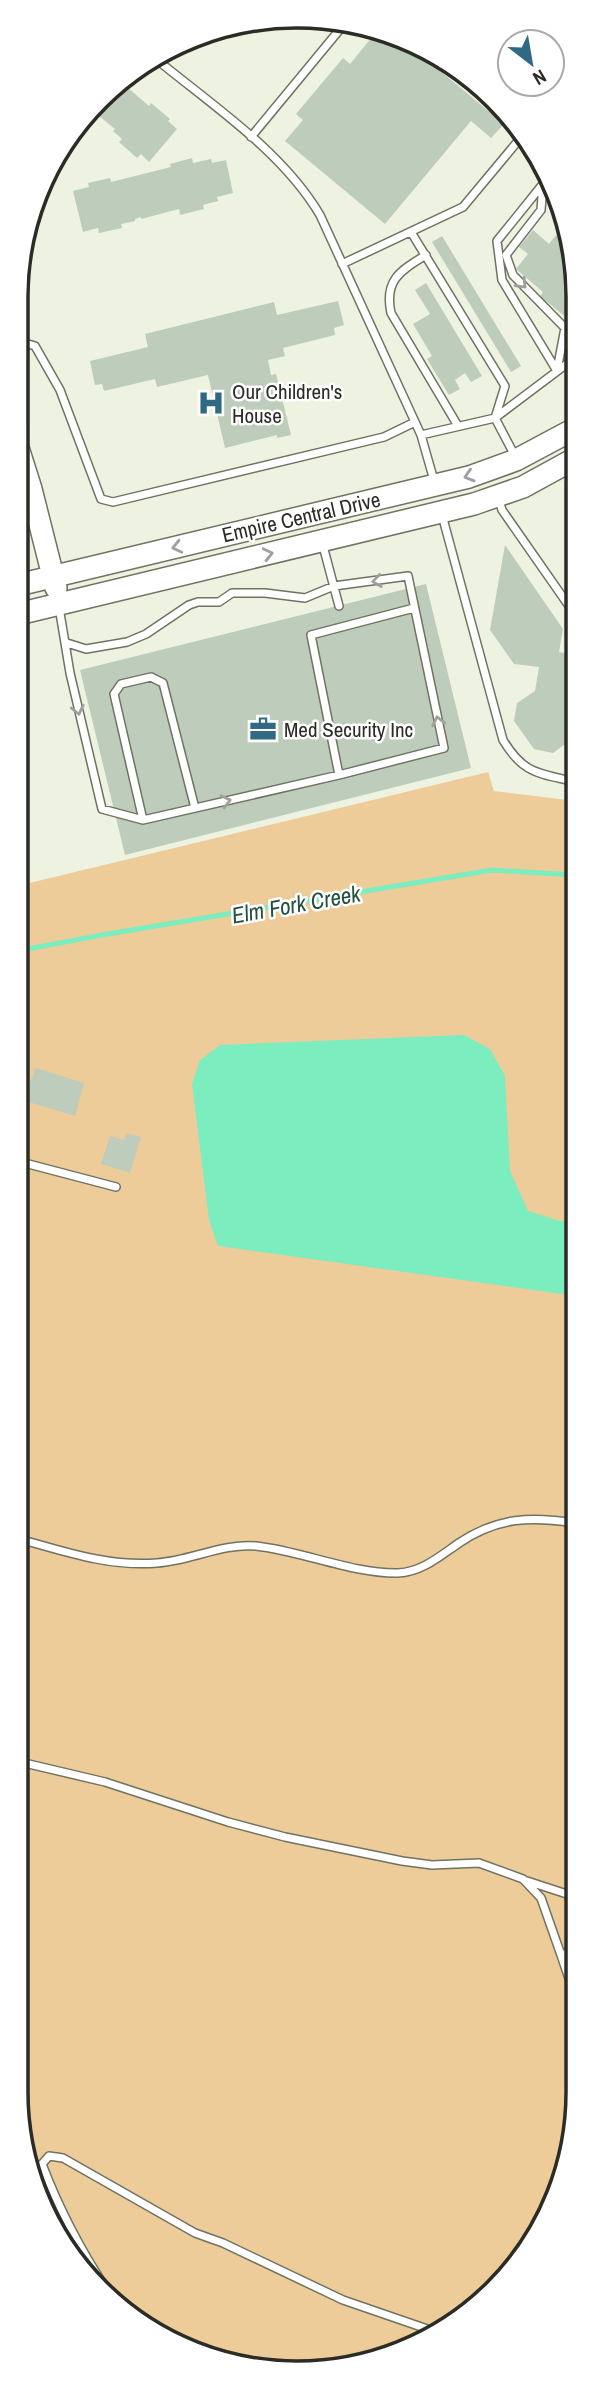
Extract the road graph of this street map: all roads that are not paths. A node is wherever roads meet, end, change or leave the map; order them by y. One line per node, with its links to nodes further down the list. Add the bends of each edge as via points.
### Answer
1 (338, 31): 3 (lane)
2 (162, 64): 3 (lane)
3 (251, 137): 9 (lane, via 288,169 308,195)
4 (517, 142): 7 (lane, via 463,207)
5 (542, 186): 12 (lane, via 497,241 502,280)
6 (543, 187): 12 (lane, one-way to 12, via 541,210 506,255 513,275 565,328)
7 (411, 232): 8 (lane); 9 (lane)
8 (426, 255): 13 (lane, via 505,386); 15 (lane, via 392,282 391,313)
9 (342, 264): 14 (lane)
10 (28, 343): 14 (lane, via 39,351 60,390 101,499 113,502 384,437)
11 (566, 364): 12 (lane)
12 (557, 371): 13 (lane)
13 (495, 418): 15 (lane); 18 (lane)
14 (415, 422): 17 (lane)
15 (458, 426): 17 (lane)
16 (566, 433): 18 (street, Empire Central Drive)
17 (421, 435): 21 (lane)
18 (516, 460): 21 (street, Empire Central Drive, one-way to 21)
19 (566, 464): 22 (street, Empire Central Drive)
20 (28, 480): 25 (street)
21 (435, 485): 23 (street); 25 (street, Empire Central Drive, one-way to 25)
22 (498, 497): 23 (street, Empire Central Drive); 28 (lane, via 502,510)
23 (442, 513): 24 (street, Empire Central Drive); 35 (lane, via 503,740 515,759 533,772)
24 (322, 541): 27 (lane); 29 (street, Empire Central Drive, one-way to 24)
25 (53, 576): 26 (street, Empire Central Drive); 29 (street)
26 (28, 582)
27 (334, 586): 30 (lane); 31 (lane, one-way to 27, via 408,576); 33 (lane, via 305,597 232,593 219,602 189,605 127,642 86,649)
28 (566, 602)
29 (59, 604): 32 (street, Empire Central Drive); 33 (lane)
30 (339, 606)
31 (414, 608): 34 (lane, via 311,635); 34 (lane, one-way to 31, via 444,748)
32 (28, 612)
33 (66, 642): 37 (lane, one-way to 37, via 102,809)
34 (340, 775): 36 (lane, one-way to 34)
35 (566, 780)
36 (195, 808): 37 (lane); 37 (lane, via 163,682 151,677 121,684 114,694)
37 (143, 820)
38 (28, 1164): 39 (lane)
39 (116, 1187)
40 (566, 1522): 41 (lane, via 517,1519 494,1525 429,1564 399,1573 253,1546 158,1563 104,1562)
41 (28, 1541)
42 (28, 1764): 43 (lane, via 105,1782 285,1837 402,1861 479,1863)
43 (523, 1879): 44 (lane); 46 (lane, via 541,1898)
44 (566, 1894)
45 (566, 1953): 46 (lane)
46 (561, 1955): 47 (lane)
47 (566, 1970)
48 (84, 2256): 49 (lane, via 42,2164 49,2157 63,2158 195,2233 343,2300)
49 (425, 2328)

